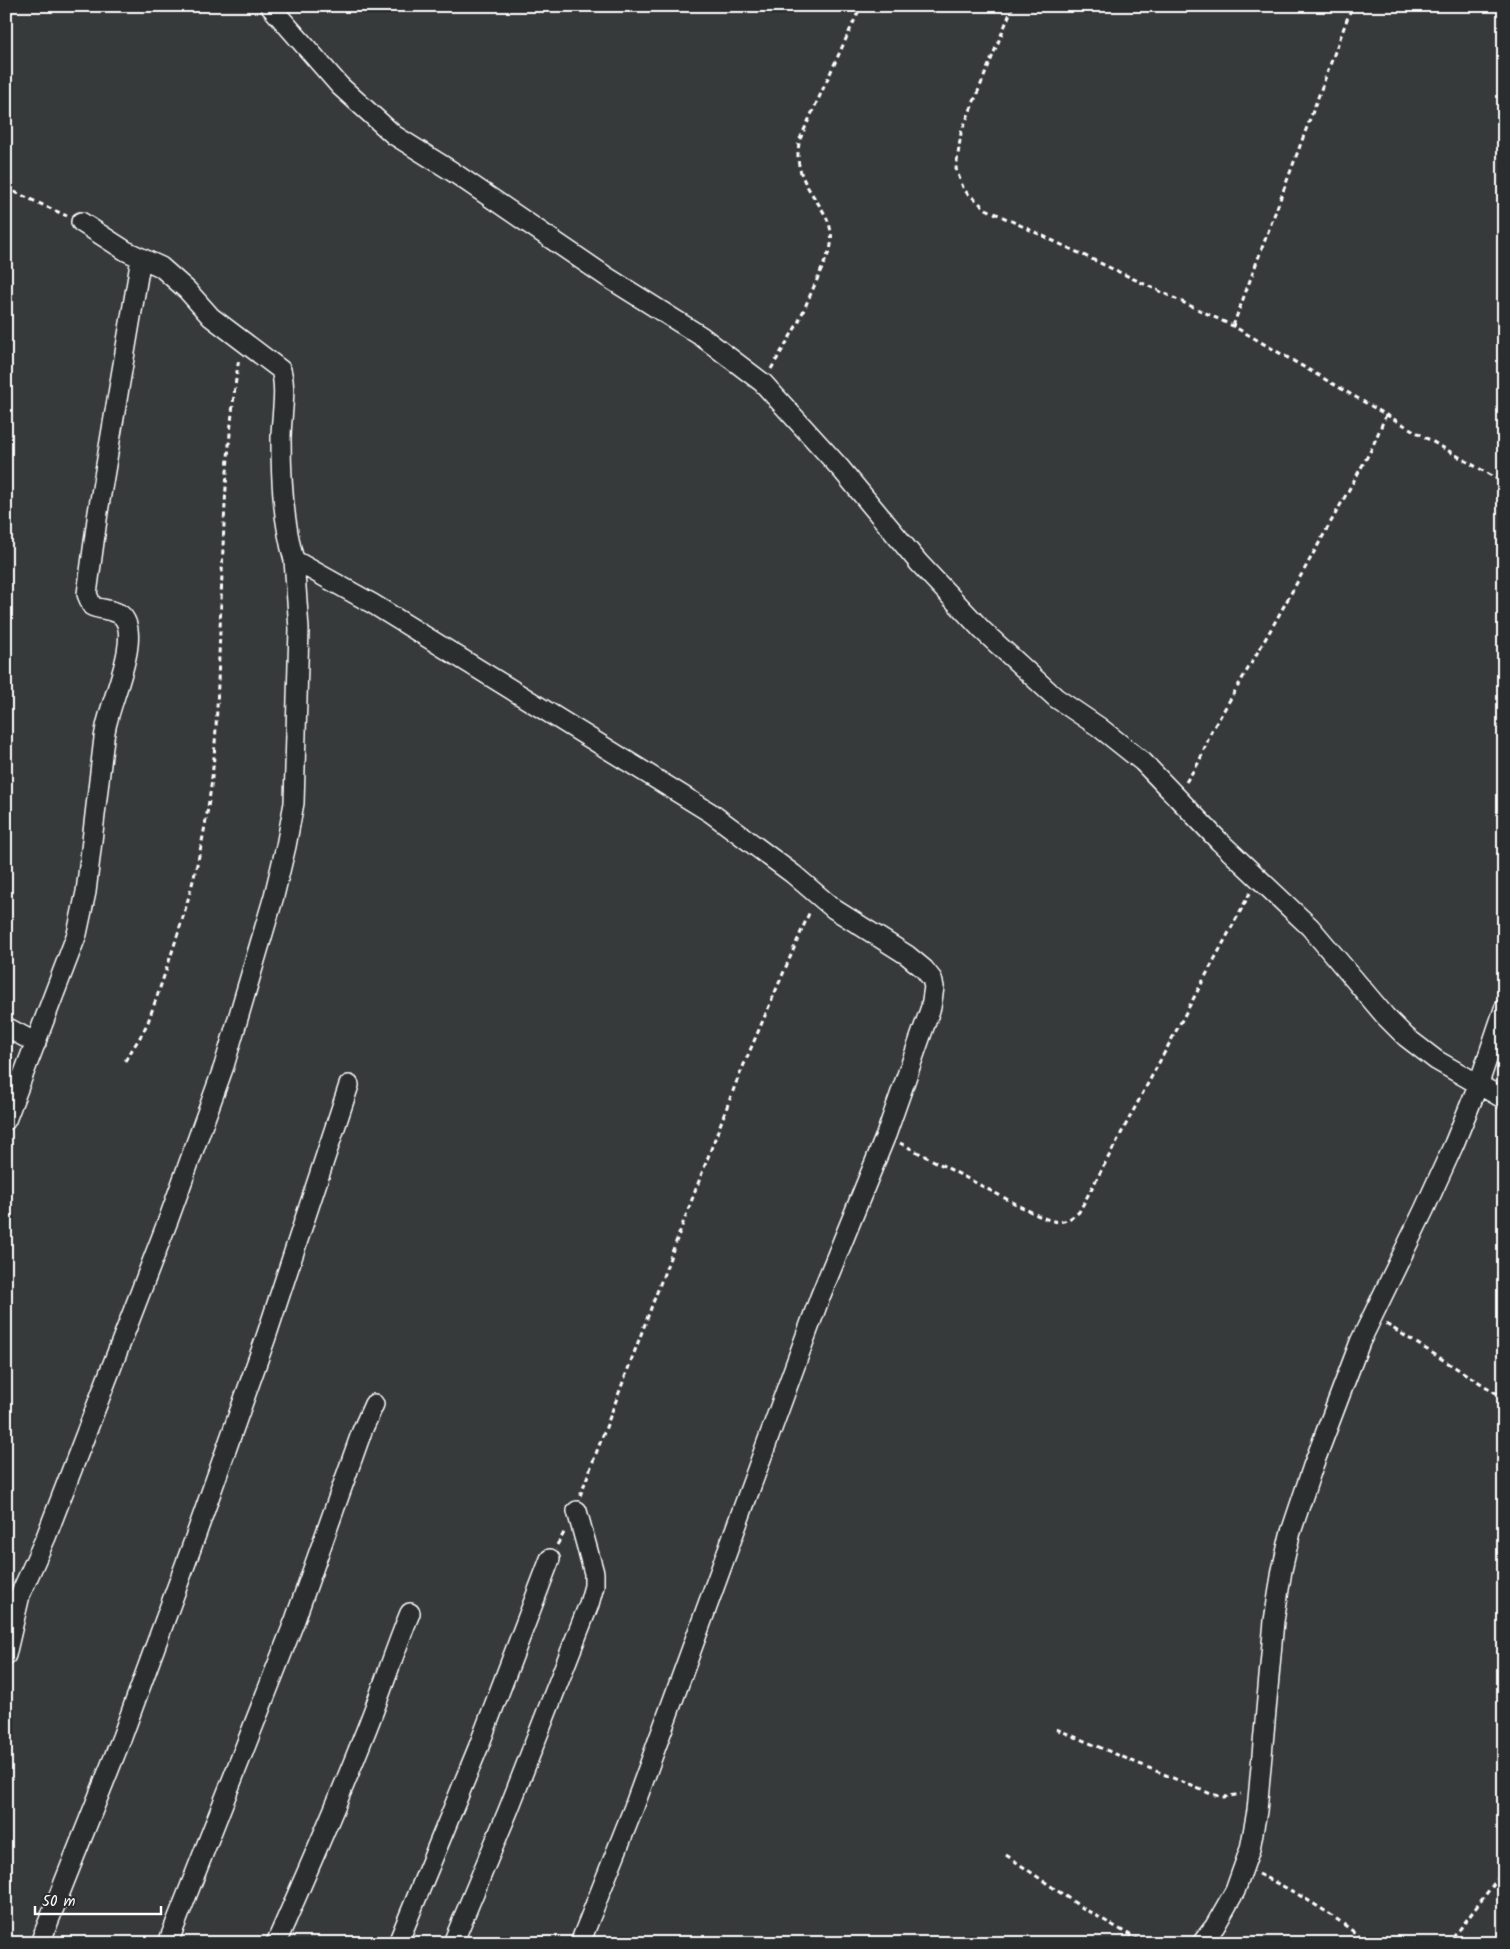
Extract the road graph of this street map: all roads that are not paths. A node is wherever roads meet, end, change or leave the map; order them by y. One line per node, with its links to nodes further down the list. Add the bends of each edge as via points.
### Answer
1 (270, 6): 8 (street, via 340,86 394,135 701,336 763,383 847,476 919,563 982,630 1056,698 1143,762 1219,841 1310,927 1406,1037 1436,1060)
2 (80, 222): 3 (street)
3 (141, 258): 4 (street, via 161,267 210,317 277,366 284,384 281,440 284,503); 7 (street, via 87,594 92,606 116,612 126,622 127,656 104,738 83,909 72,948)
4 (294, 560): 16 (street, via 299,629 294,795 274,896 224,1066 46,1537 20,1595); 22 (street, via 373,604 711,813 852,921 907,955 932,979 934,996 931,1007 886,1135 820,1297 634,1807)
5 (1504, 1009): 8 (street)
6 (6, 1027): 7 (street)
7 (36, 1043): 11 (street)
8 (1479, 1083): 10 (street); 23 (street, via 1424,1210 1360,1342 1290,1535 1274,1621 1259,1790 1250,1849 1235,1891)
9 (349, 1085): 17 (street, via 266,1337 185,1564 122,1737)
10 (1504, 1099)
11 (6, 1120)
12 (374, 1404): 18 (street, via 295,1620)
13 (577, 1511): 21 (street, via 594,1573 589,1604)
14 (550, 1559): 20 (street, via 478,1748)
15 (410, 1613): 19 (street, via 363,1739)
16 (6, 1655)
17 (40, 1943)
18 (168, 1943)
19 (276, 1943)
20 (398, 1943)
21 (453, 1943)
22 (580, 1943)
23 (1202, 1943)

